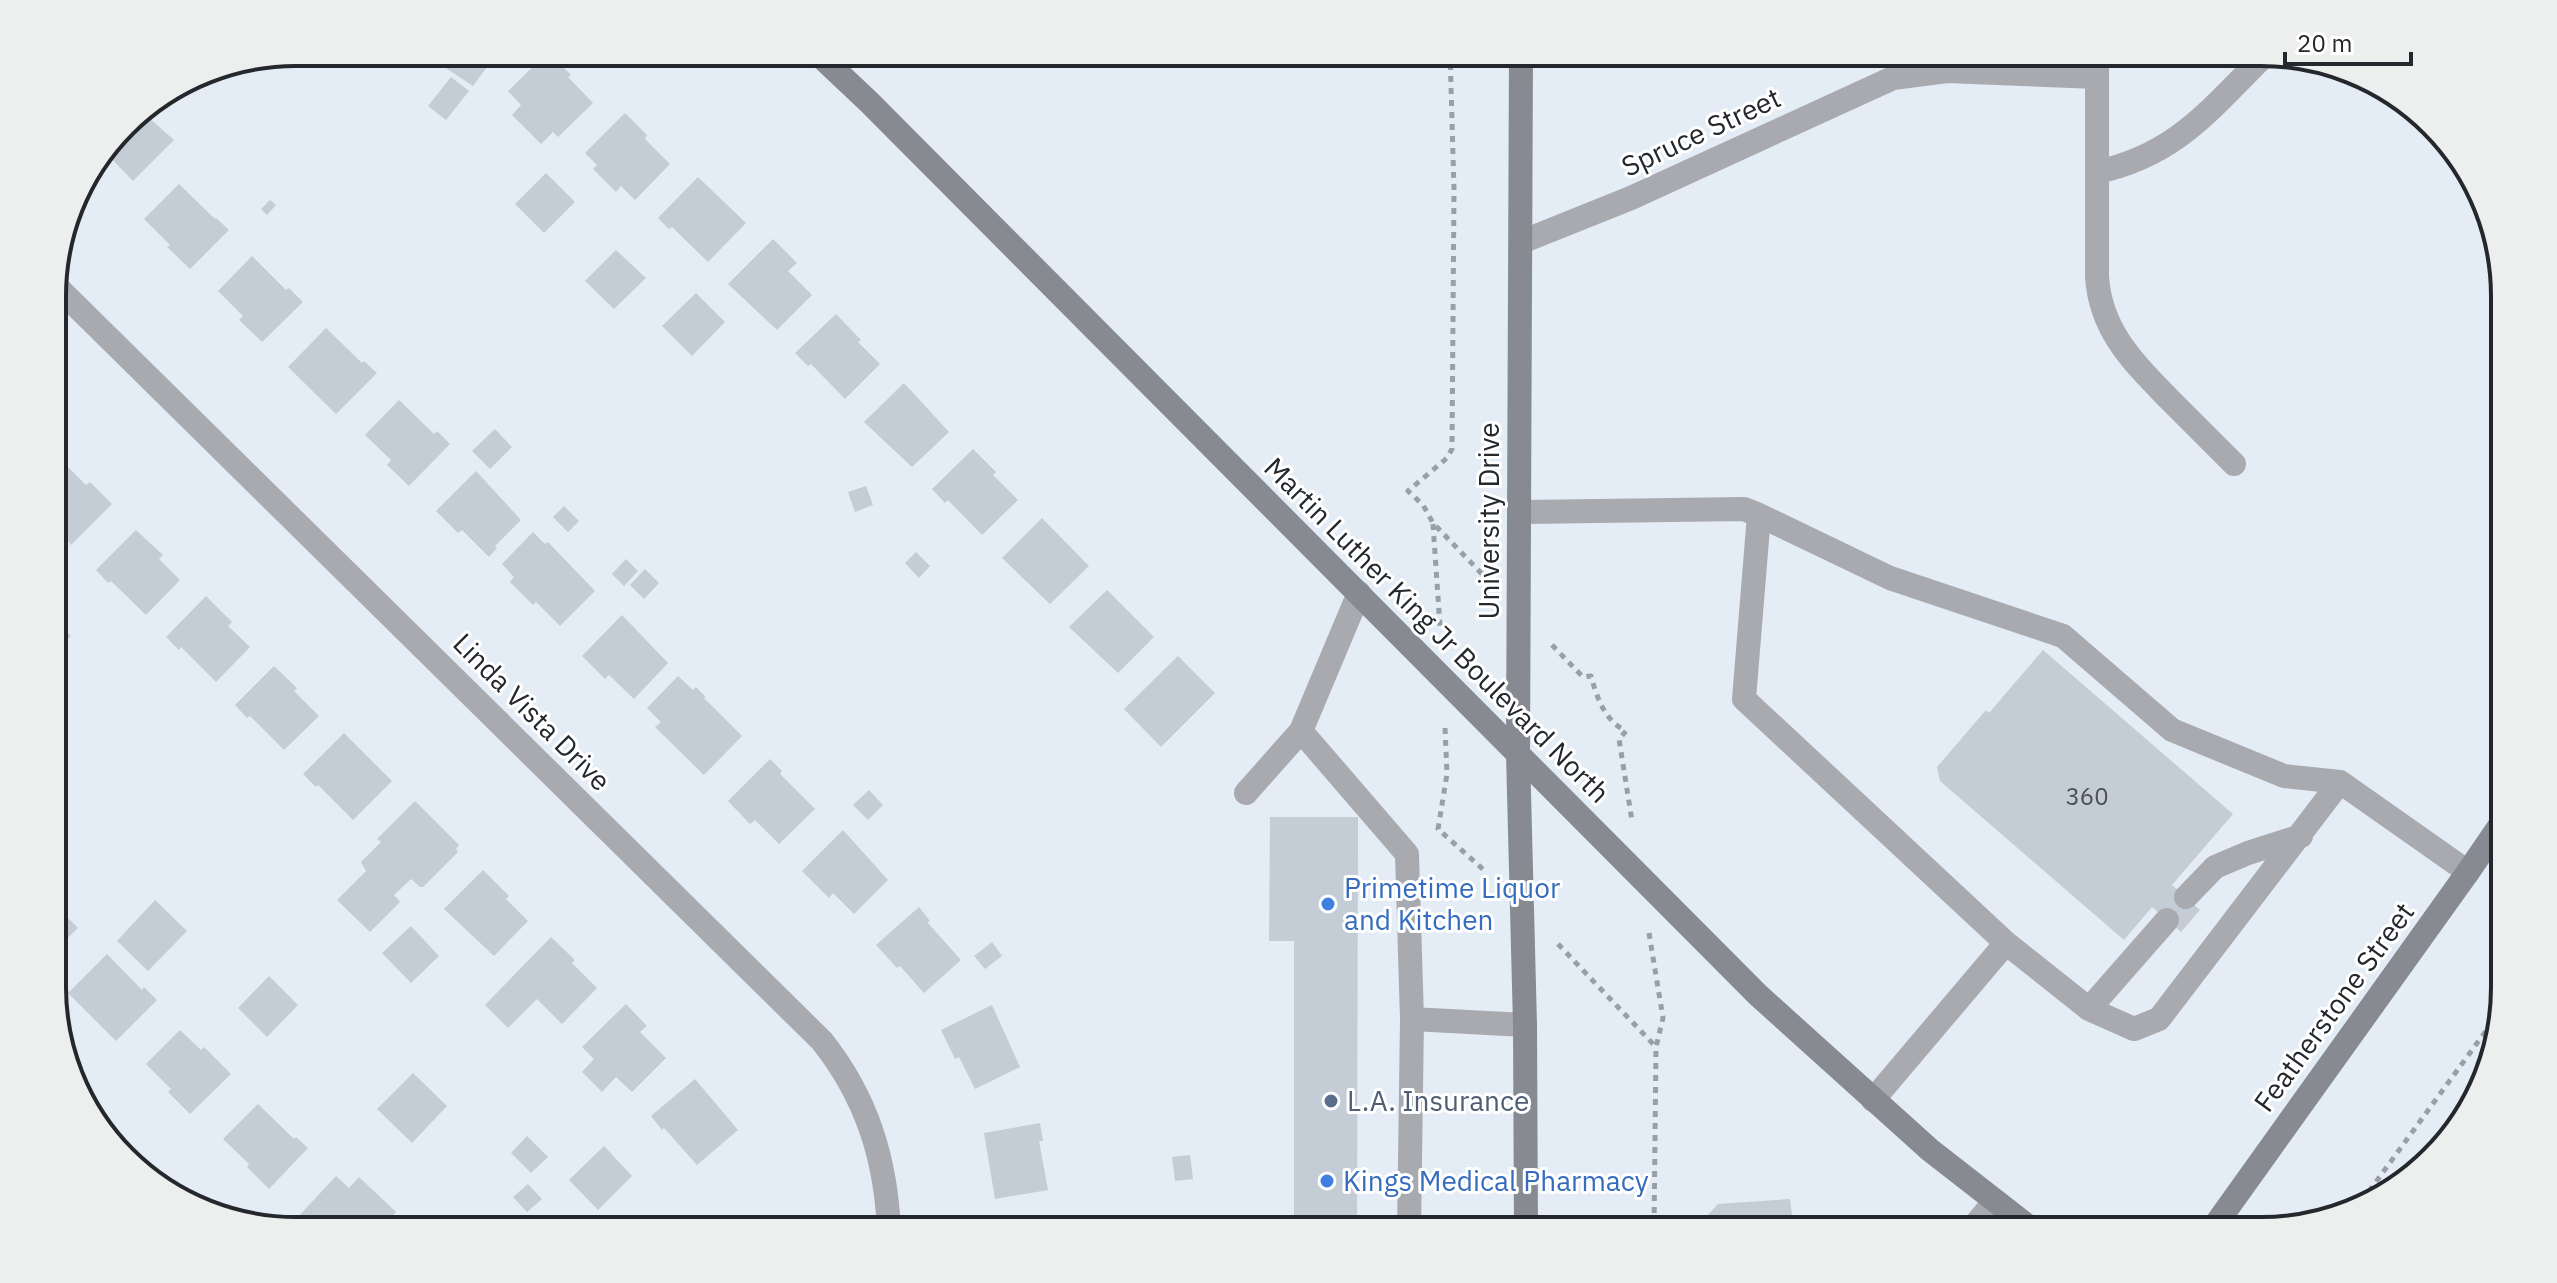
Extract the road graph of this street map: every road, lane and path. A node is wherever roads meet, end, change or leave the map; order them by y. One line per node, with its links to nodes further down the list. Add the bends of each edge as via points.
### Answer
1 (831, 66): 14 (main road, Martin Luther King Jr Boulevard North)
2 (1450, 66): 13 (path, via 1452,449 1408,491)
3 (1521, 66): 8 (main road, University Drive)
4 (2097, 66): 6 (street)
5 (2254, 66): 7 (street, via 2169,145 2146,158)
6 (2097, 77): 7 (street); 8 (street, Spruce Street, via 1947,71 1893,78 1631,198)
7 (2097, 172): 10 (street, via 2098,291 2111,332 2129,359)
8 (1521, 242): 11 (main road, University Drive)
9 (66, 296): 39 (street, Linda Vista Drive, via 822,1041 852,1084 874,1132)
10 (2234, 464)
11 (1519, 512): 12 (street, via 1744,509); 18 (main road, University Drive)
12 (1759, 515): 20 (street, via 1890,578 2063,636 2172,730 2284,776); 28 (street, via 1744,699)
13 (1433, 523)
14 (1359, 593): 16 (street); 18 (main road, Martin Luther King Jr Boulevard North)
15 (1583, 677): 17 (path, via 1591,676 1609,718 1626,731)
16 (1301, 731): 21 (street); 31 (street, via 1407,854)
17 (1619, 739)
18 (1518, 754): 33 (main road, University Drive); 36 (main road, Martin Luther King Jr Boulevard North, via 1758,995)
19 (1447, 774): 24 (path, via 1438,829)
20 (2340, 782): 22 (street); 25 (street)
21 (1246, 793)
22 (2301, 836): 26 (street, via 2215,867); 29 (street, via 2159,1019 2134,1029)
23 (2491, 838): 25 (main road, Featherstone Street)
24 (1463, 848)
25 (2468, 872): 45 (main road, Featherstone Street)
26 (2186, 897)
27 (2167, 920): 29 (street)
28 (2006, 943): 29 (street); 36 (street)
29 (2089, 1009)
30 (1663, 1018): 35 (path)
31 (1412, 1019): 33 (street); 40 (street)
32 (1636, 1023): 35 (path)
33 (1525, 1025): 41 (main road, University Drive)
34 (2487, 1029): 37 (path)
35 (1656, 1047): 42 (path)
36 (1873, 1100): 38 (main road, Martin Luther King Jr Boulevard North)
37 (2371, 1188)
38 (1995, 1201): 43 (street); 44 (main road, Martin Luther King Jr Boulevard North)
39 (888, 1217)
40 (1409, 1217)
41 (1526, 1217)
42 (1654, 1217)
43 (1982, 1217)
44 (2016, 1217)
45 (2221, 1217)

